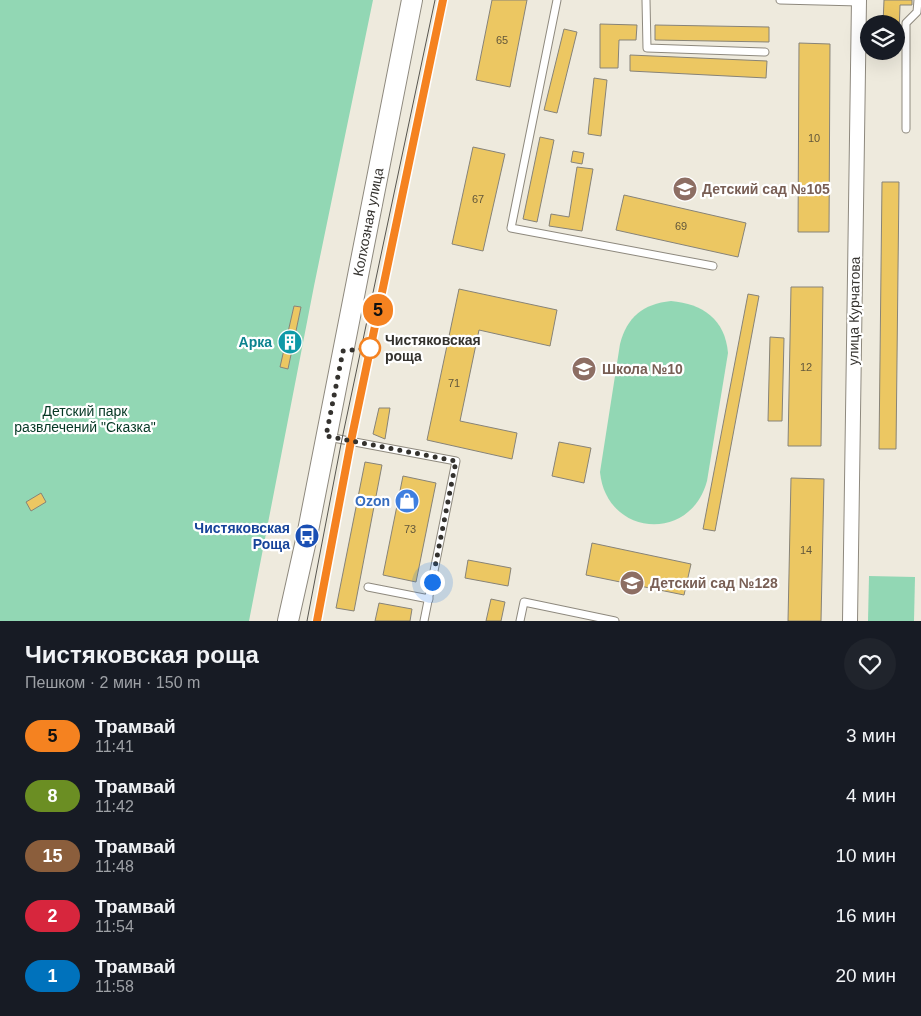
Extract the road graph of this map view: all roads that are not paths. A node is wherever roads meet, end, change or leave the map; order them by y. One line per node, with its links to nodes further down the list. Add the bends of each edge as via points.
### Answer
1 (412, 0): 10 (main road, Колхозная улица)
2 (557, 0): 9 (lane, via 512,228)
3 (646, 0): 7 (lane, via 647,48)
4 (780, 0): 6 (lane)
5 (918, 0): 8 (lane, via 917,12 906,23)
6 (859, 1): 17 (street, улица Курчатова)
7 (765, 52)
8 (906, 129)
9 (713, 266)
10 (326, 436): 12 (lane, via 456,461); 13 (main road, Колхозная улица)
11 (368, 587): 12 (lane)
12 (429, 599): 14 (lane)
13 (288, 621)
14 (424, 621)
15 (520, 621): 16 (lane, via 524,602)
16 (615, 621)
17 (850, 621)

